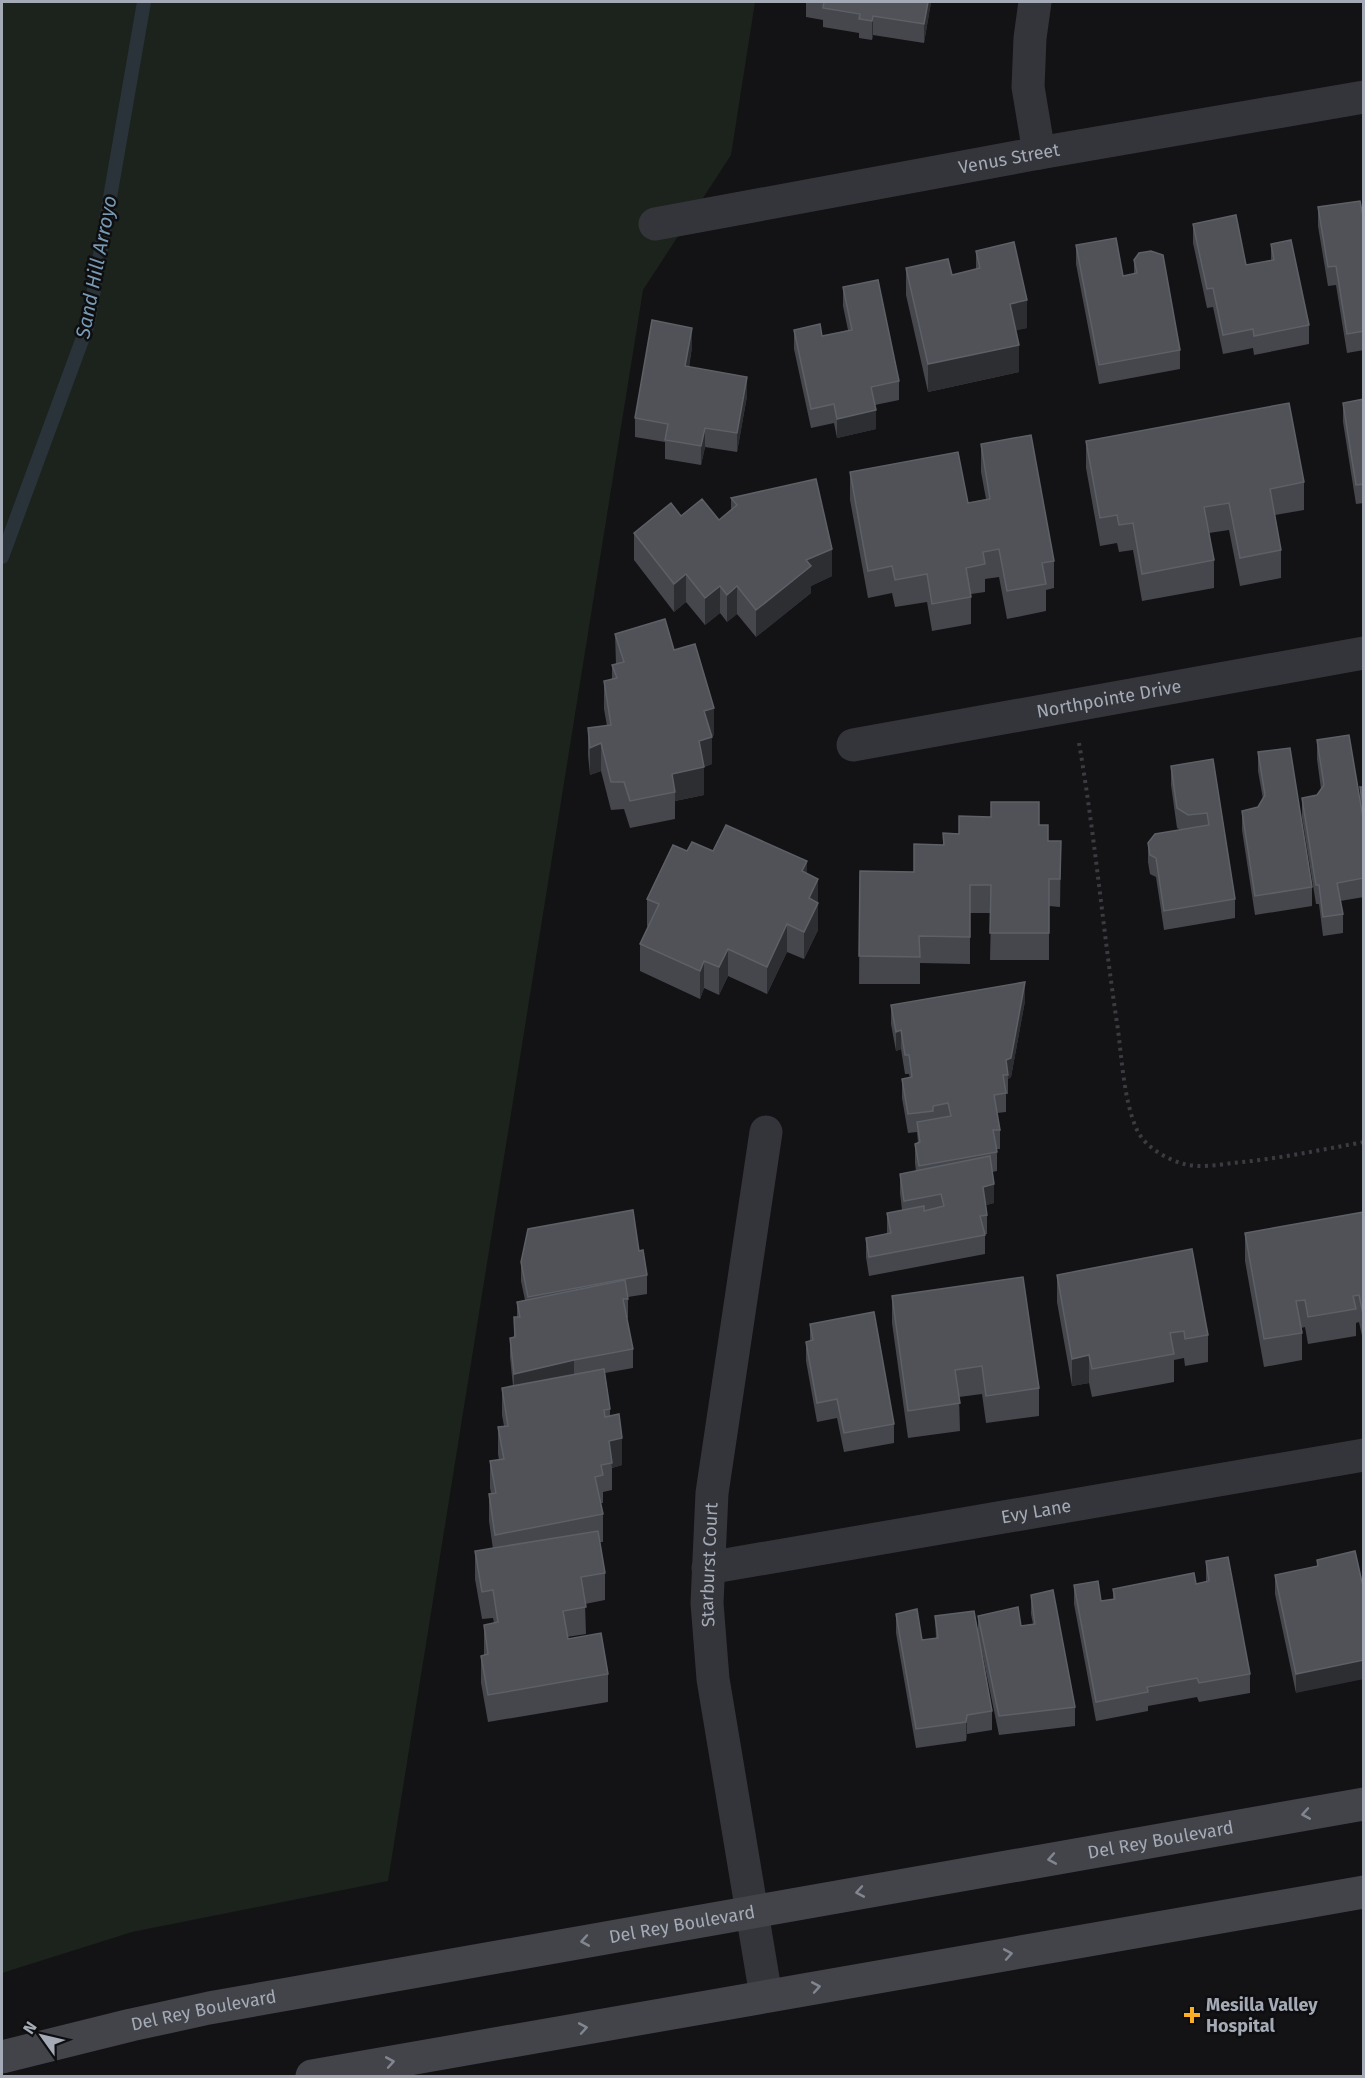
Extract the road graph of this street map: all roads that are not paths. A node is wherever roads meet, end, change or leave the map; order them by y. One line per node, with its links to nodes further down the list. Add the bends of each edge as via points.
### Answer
1 (1035, 2): 3 (street, via 1028,87)
2 (1364, 98): 3 (street, Venus Street)
3 (1039, 153): 4 (street, Venus Street)
4 (655, 224)
5 (1364, 653): 6 (street, Northpointe Drive)
6 (853, 745)
7 (766, 1132): 9 (street, Starburst Court, via 711,1494)
8 (1364, 1455): 9 (street, Evy Lane)
9 (708, 1568): 12 (street, Starburst Court, via 713,1679)
10 (1364, 1804): 12 (main road, Del Rey Boulevard, one-way to 12)
11 (1364, 1892): 13 (main road, one-way to 11)
12 (752, 1911): 13 (street, Starburst Court); 14 (main road, Del Rey Boulevard, one-way to 14, via 267,1998 131,2025)
13 (765, 1996): 15 (main road, one-way to 13)
14 (2, 2057)
15 (312, 2076)

